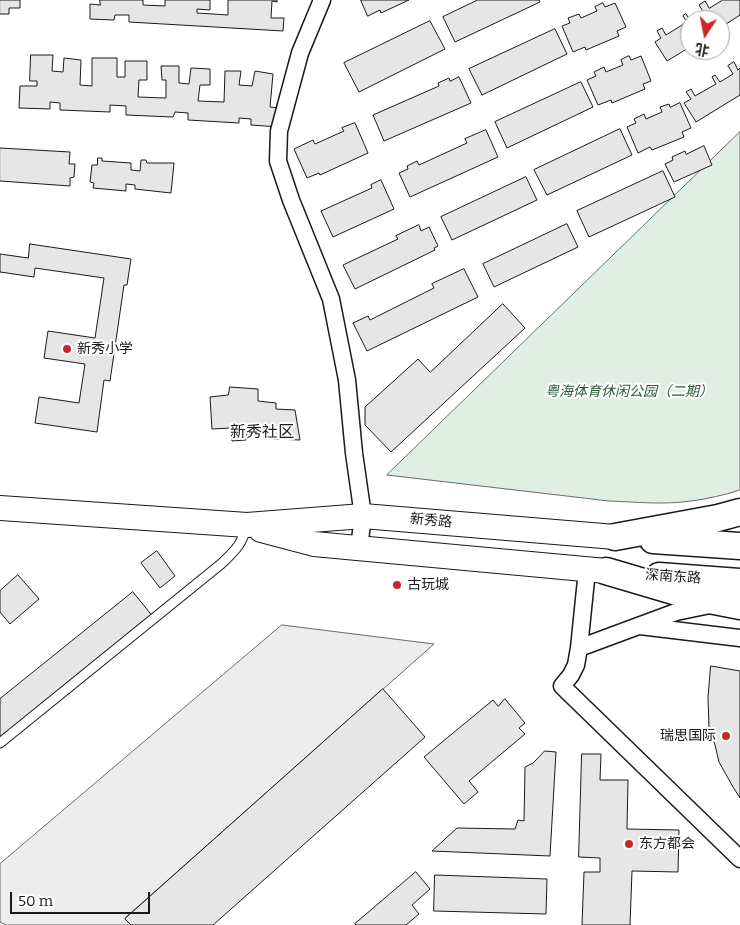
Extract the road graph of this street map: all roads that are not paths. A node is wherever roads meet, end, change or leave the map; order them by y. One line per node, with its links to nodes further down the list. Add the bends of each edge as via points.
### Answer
1 (322, 0): 4 (street, via 300,54 280,131 278,161 331,299 347,380)
2 (0, 508): 5 (main road, 新秀路)
3 (740, 512): 6 (main road)
4 (363, 516): 5 (main road, 新秀路); 6 (main road, 新秀路); 8 (street)
5 (247, 525): 8 (main road, 新秀路, via 314,544); 15 (lane, via 236,550 221,564)
6 (615, 537): 7 (main road)
7 (740, 546)
8 (359, 548): 9 (main road, 新秀路)
9 (596, 571): 10 (main road, 深南东路); 11 (main road); 14 (street)
10 (740, 582)
11 (732, 605): 12 (street, via 676,612)
12 (638, 626): 13 (street); 14 (street)
13 (740, 638)
14 (579, 648): 16 (street, via 576,665 562,686)
15 (0, 743)
16 (740, 859)

